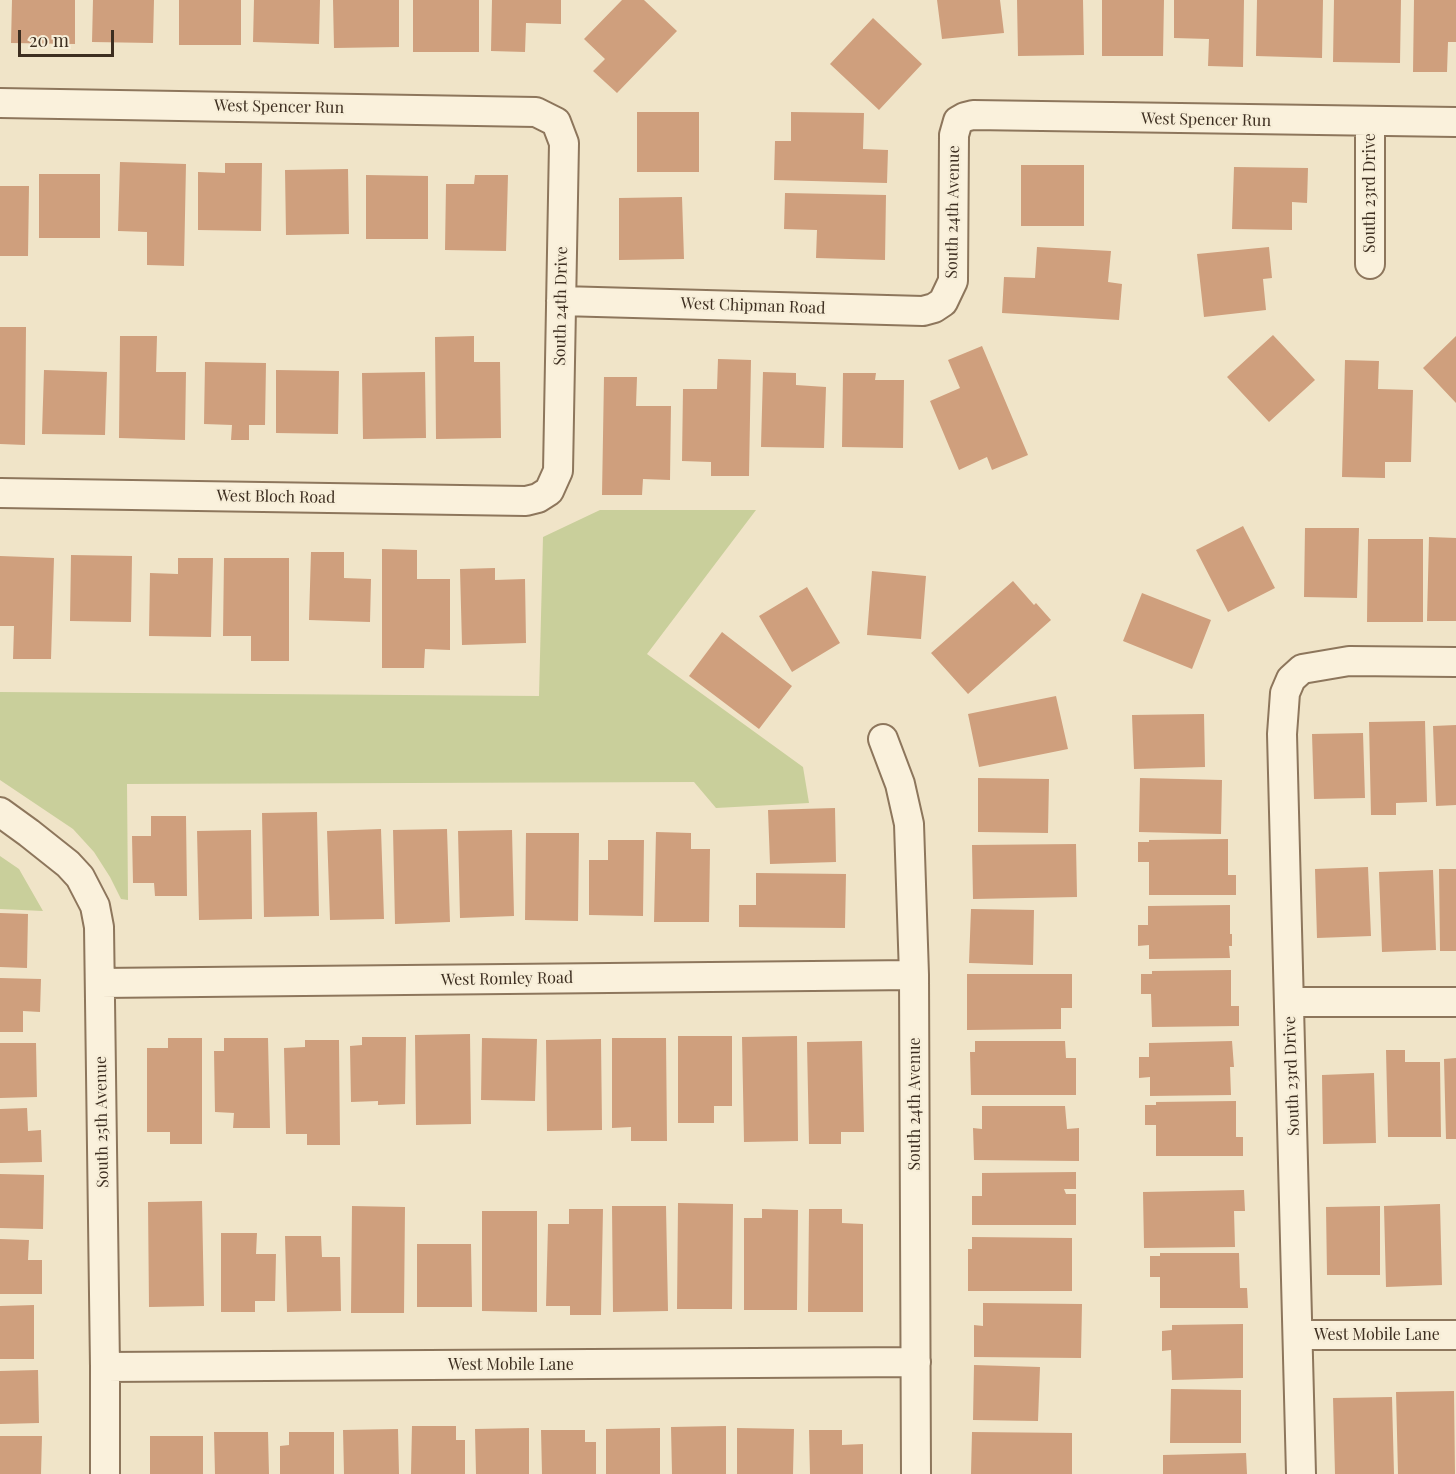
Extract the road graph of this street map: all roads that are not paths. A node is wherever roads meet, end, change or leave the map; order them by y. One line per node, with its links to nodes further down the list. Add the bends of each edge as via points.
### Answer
1 (0, 103): 3 (street, West Spencer Run, via 536,112)
2 (958, 121): 4 (street, West Spencer Run, via 973,116); 8 (street, South 24th Avenue, via 954,135 953,281)
3 (556, 122): 7 (street, South 24th Drive, via 564,144)
4 (1370, 122): 5 (street, West Spencer Run); 6 (street, South 23rd Drive)
5 (1456, 122)
6 (1370, 264)
7 (561, 301): 8 (street, West Chipman Road, via 923,311); 9 (street, South 24th Drive, via 558,471)
8 (944, 302)
9 (549, 491): 10 (street, West Bloch Road, via 526,501)
10 (0, 493)
11 (1456, 662): 16 (street, South 23rd Drive, via 1348,661 1302,669 1291,679 1285,693 1282,734)
12 (883, 739): 14 (street, South 24th Avenue, via 900,784 909,824)
13 (0, 812): 15 (street, South 25th Avenue, via 68,864 88,890 99,927)
14 (914, 975): 15 (street, West Romley Road); 20 (street, South 24th Avenue)
15 (100, 982): 21 (street, South 25th Avenue)
16 (1290, 1002): 17 (street); 18 (street, South 23rd Drive)
17 (1456, 1002)
18 (1298, 1335): 19 (street, West Mobile Lane); 24 (street, South 23rd Drive)
19 (1456, 1335)
20 (916, 1362): 21 (street, West Mobile Lane); 23 (street, South 24th Avenue)
21 (105, 1367): 22 (street, South 25th Avenue)
22 (105, 1474)
23 (916, 1474)
24 (1301, 1474)

